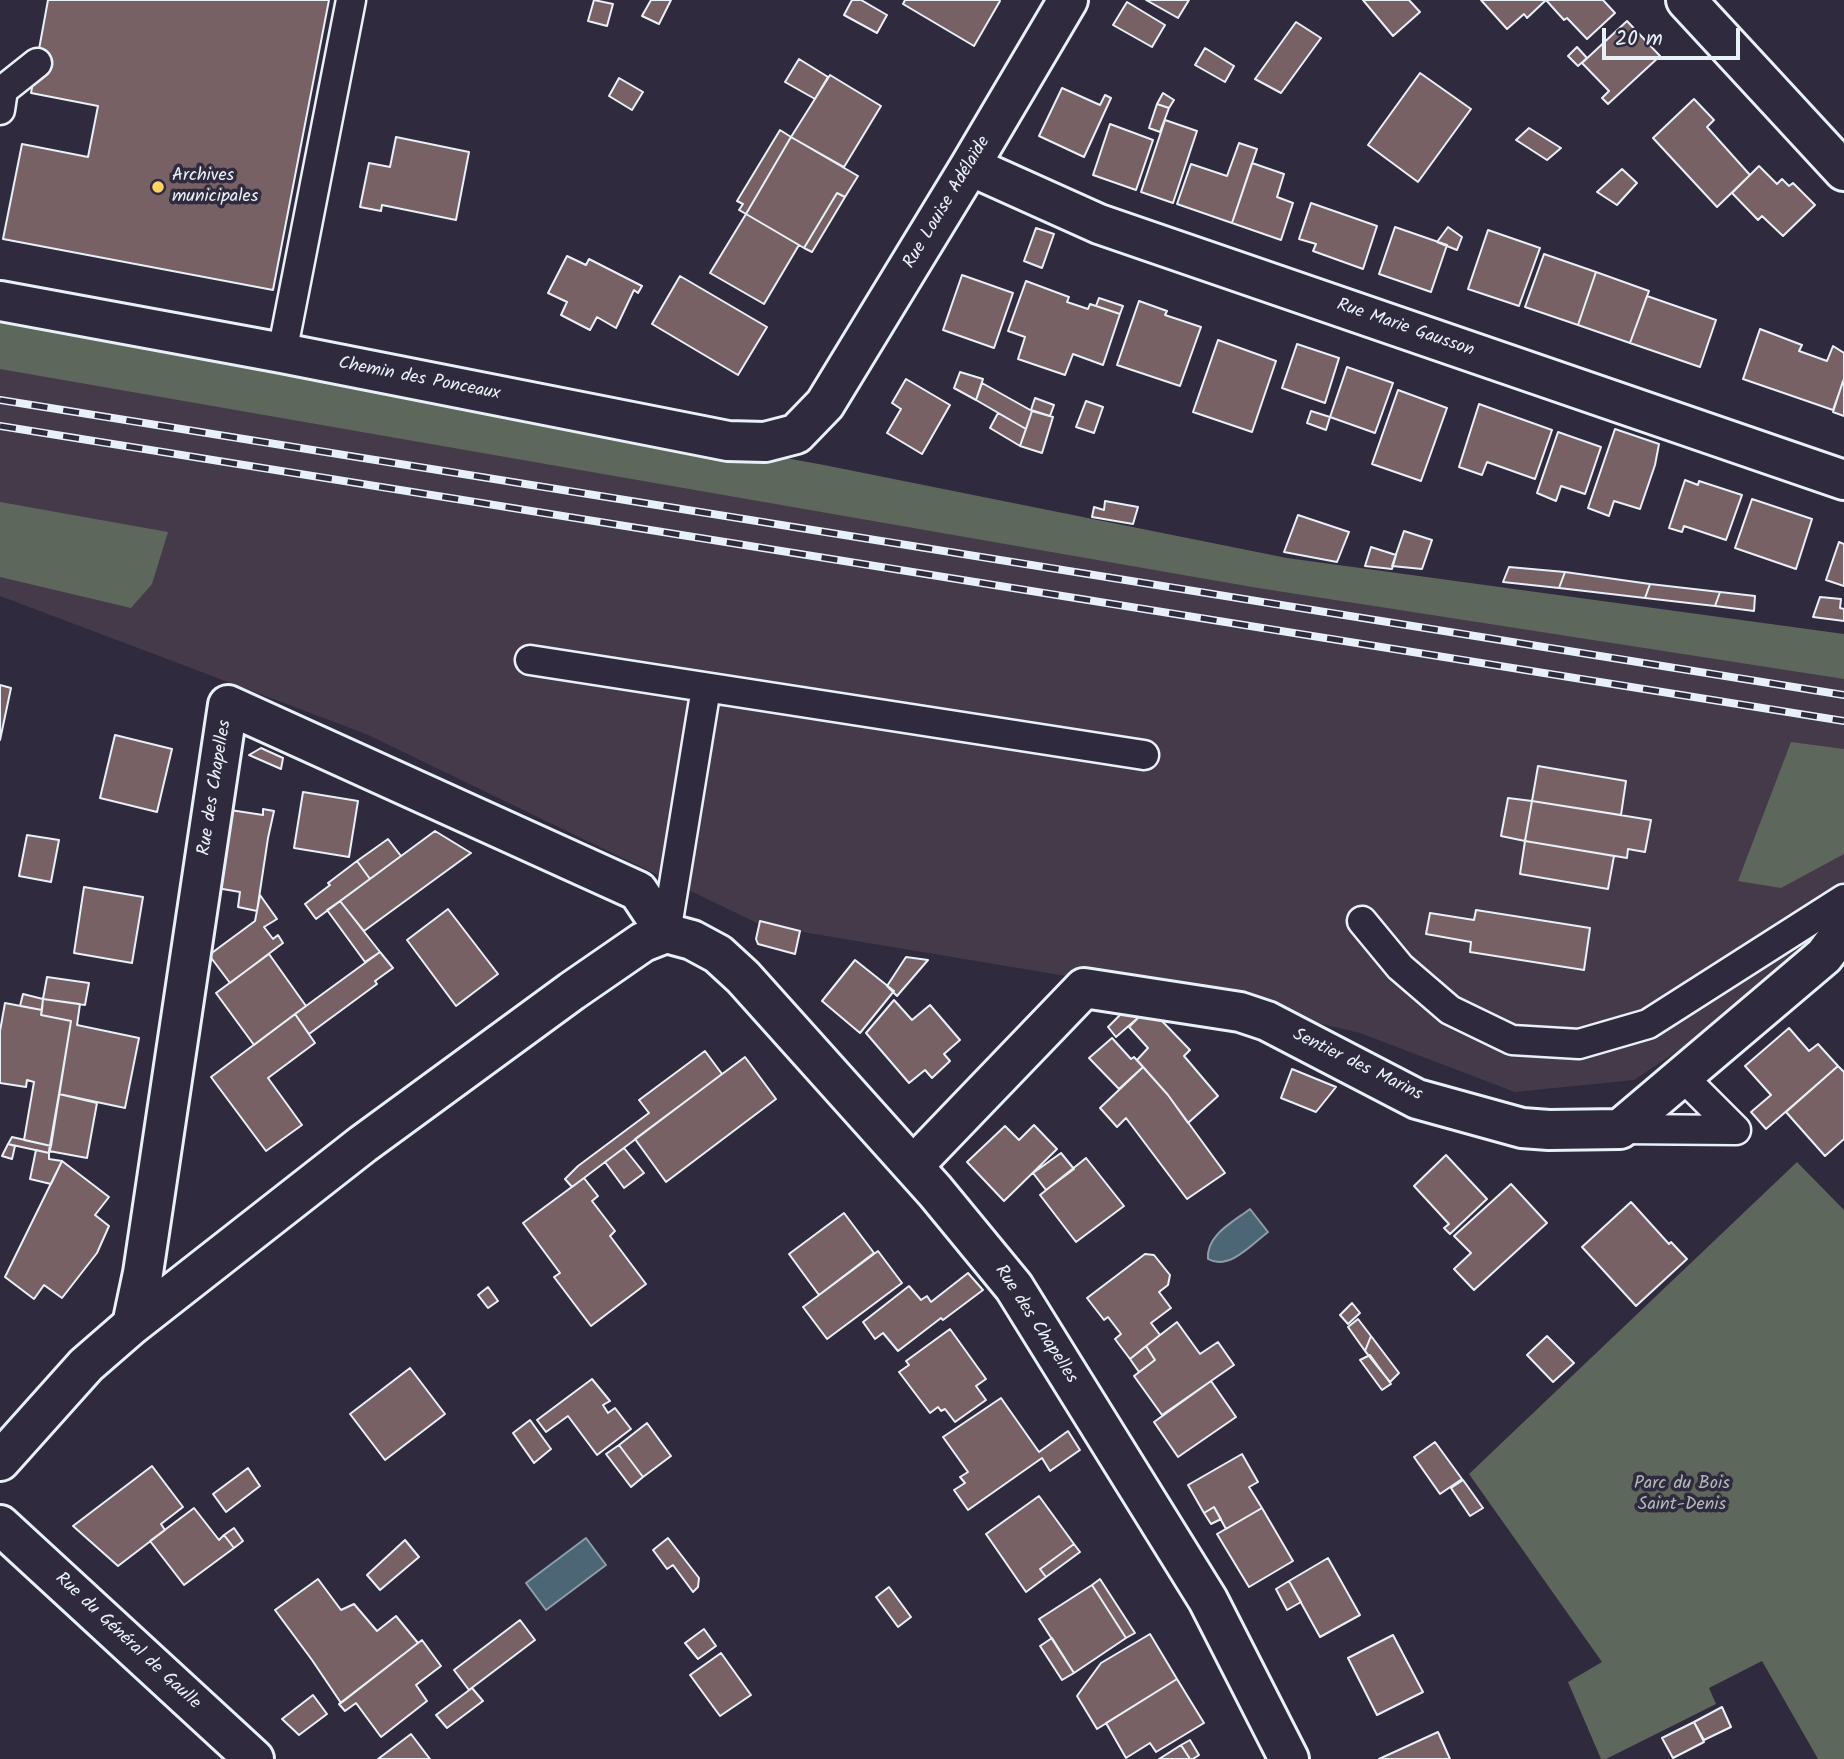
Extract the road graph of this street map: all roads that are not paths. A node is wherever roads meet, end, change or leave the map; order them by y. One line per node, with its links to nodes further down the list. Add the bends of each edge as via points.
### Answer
1 (351, 0): 9 (lane)
2 (1068, 0): 6 (street, Rue Louise Adélaïde)
3 (1686, 0): 7 (street)
4 (37, 63): 5 (lane, via 3,90)
5 (0, 110)
6 (970, 166): 10 (street, Rue Louise Adélaïde); 11 (street, Rue Marie Gausson, via 1099,224)
7 (1844, 171)
8 (0, 300): 9 (street, Chemin des Ponceaux)
9 (282, 353): 10 (street, Chemin des Ponceaux, via 728,441 765,442 796,434)
10 (825, 404)
11 (1844, 480)
12 (530, 660): 13 (lane)
13 (706, 688): 14 (lane); 18 (lane)
14 (1144, 755)
15 (1844, 899): 16 (lane, via 1648,1024 1579,1044 1513,1040 1450,1010 1400,967)
16 (1362, 922)
17 (1844, 929): 19 (street, via 1824,956)
18 (666, 933): 21 (street, Rue des Chapelles, via 692,940 734,969); 22 (street, via 612,963 363,1144); 22 (street, Rue des Chapelles, via 638,891 229,705)
19 (1683, 1077): 20 (street); 20 (lane, via 1736,1130)
20 (1620, 1129): 21 (street, Sentier des Marins, via 1522,1128 1417,1099 1241,1012 1084,988)
21 (913, 1166): 26 (street, Rue des Chapelles, via 1021,1299 1208,1600)
22 (132, 1325): 23 (street, via 86,1365)
23 (0, 1461)
24 (0, 1525): 25 (street, Rue du Général de Gaulle)
25 (254, 1759)
26 (1289, 1759)

